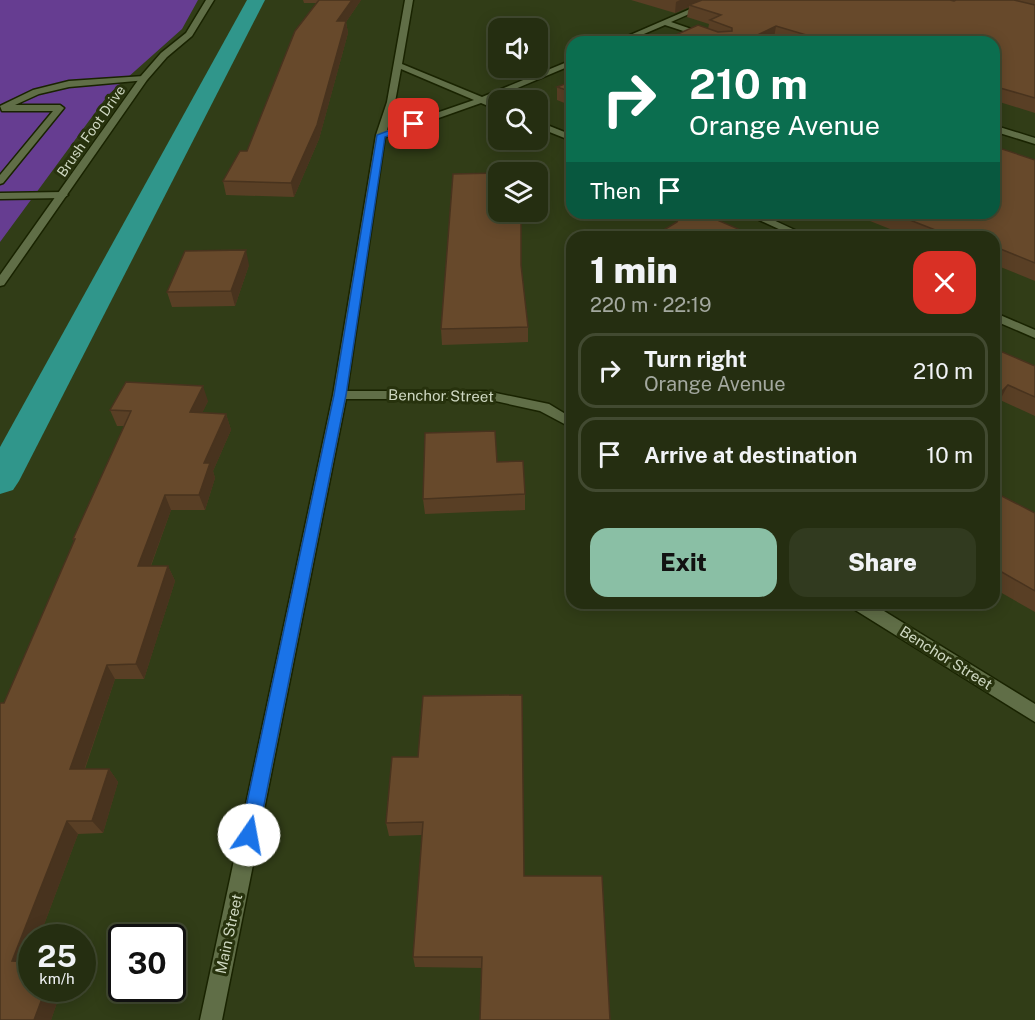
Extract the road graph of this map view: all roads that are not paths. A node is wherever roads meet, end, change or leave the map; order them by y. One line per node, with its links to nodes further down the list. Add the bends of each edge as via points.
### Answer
1 (210, 0): 9 (street, Brush Foot Drive, via 189,34)
2 (409, 0): 7 (street, Main Street)
3 (717, 0): 4 (street)
4 (664, 22): 5 (street); 6 (street)
5 (632, 36)
6 (707, 36)
7 (396, 64): 10 (street); 15 (street, Main Street)
8 (566, 65): 10 (street)
9 (144, 78): 12 (street, via 69,84 36,92); 19 (street, Brush Foot Drive)
10 (482, 100): 11 (street); 15 (street)
11 (488, 103)
12 (1, 109): 18 (street, via 60,108)
13 (548, 128): 16 (street)
14 (1000, 130): 17 (street)
15 (381, 135): 26 (street, Main Street)
16 (566, 136)
17 (1035, 141)
18 (0, 181)
19 (63, 195): 20 (street); 23 (street, Brush Foot Drive)
20 (0, 196)
21 (763, 219): 22 (street)
22 (792, 231)
23 (0, 283)
24 (1000, 319): 25 (street)
25 (1035, 334)
26 (340, 395): 27 (street, Benchor Street, via 486,394 544,407); 30 (street, Main Street)
27 (566, 420)
28 (868, 609): 29 (street, Benchor Street)
29 (1035, 714)
30 (211, 1020)

